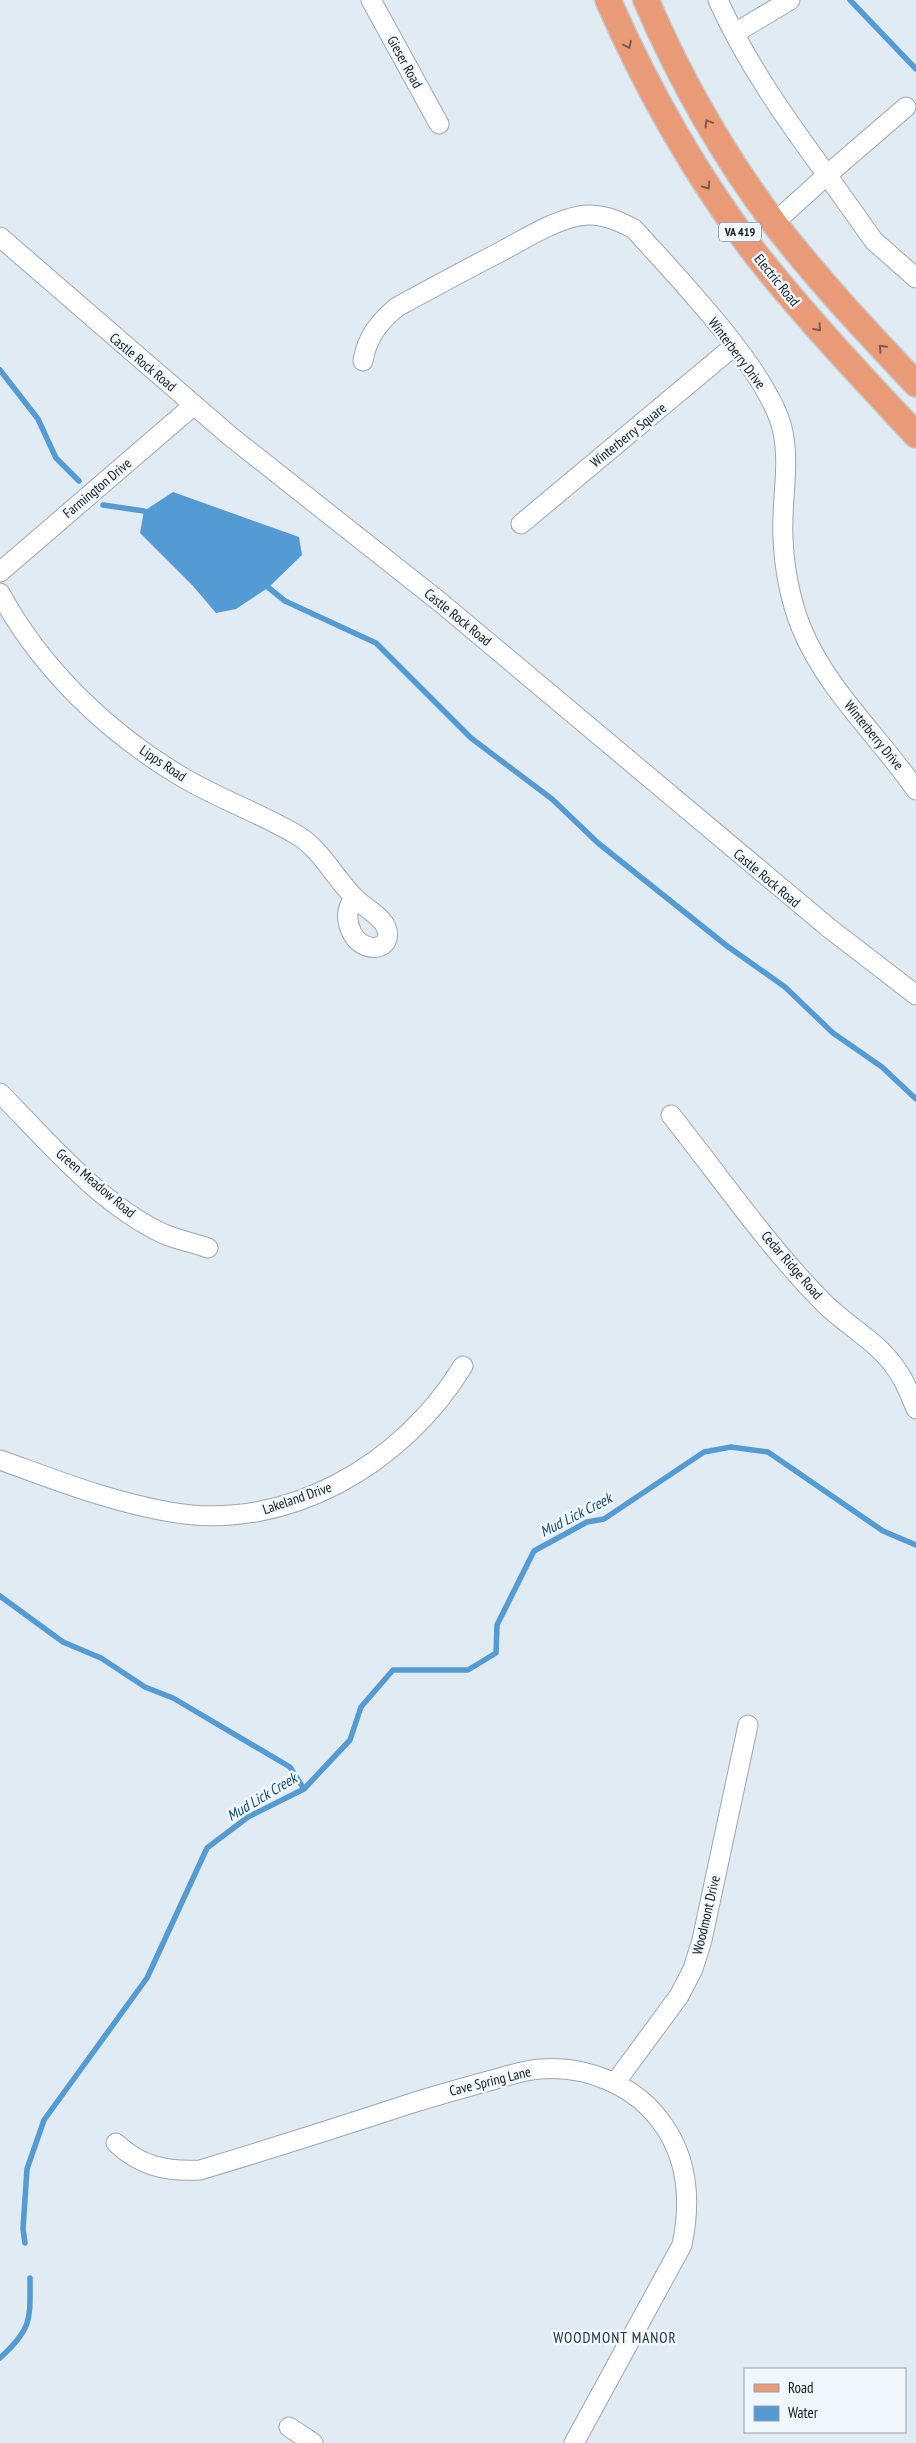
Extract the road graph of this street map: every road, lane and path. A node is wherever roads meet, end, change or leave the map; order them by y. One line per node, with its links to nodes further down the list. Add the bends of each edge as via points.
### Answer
1 (371, 0): 8 (street, Gieser Road)
2 (608, 0): 17 (main road, Electric Road / VA 419, one-way to 17, via 663,114 702,178 756,255)
3 (646, 0): 10 (main road, VA 419, one-way to 3, via 729,158 695,100)
4 (718, 0): 6 (street)
5 (790, 0): 6 (street)
6 (735, 33): 9 (street, via 774,102)
7 (906, 108): 9 (street)
8 (439, 124)
9 (826, 175): 10 (street); 12 (street, via 874,241)
10 (774, 223): 15 (main road, VA 419, one-way to 10)
11 (0, 237): 16 (street, Castle Rock Road)
12 (916, 278)
13 (734, 346): 14 (street, Winterberry Drive, via 634,229 617,220 581,216 518,242 397,307 382,319 372,334); 18 (street, Winterberry Square); 21 (street, Winterberry Drive, via 762,384 783,431 786,456 782,538 801,626 834,685)
14 (362, 361)
15 (916, 384)
16 (194, 405): 19 (street, Farmington Drive); 23 (street, Castle Rock Road, via 440,602 806,910)
17 (916, 435)
18 (521, 524)
19 (0, 572)
20 (0, 593): 22 (street, Lipps Road, via 50,668 99,715 147,755 182,778 300,836 333,870)
21 (916, 790)
22 (354, 898)
23 (916, 996)
24 (0, 1093): 26 (street, Green Meadow Road, via 108,1198 138,1220 165,1234)
25 (671, 1115): 28 (street, Cedar Ridge Road, via 774,1246 826,1304 891,1361 905,1382)
26 (208, 1248)
27 (463, 1366): 29 (street, Lakeland Drive, via 433,1408 366,1469 312,1496 275,1508 216,1516 171,1513 81,1490)
28 (916, 1409)
29 (0, 1460)
30 (748, 1725): 31 (street, Woodmont Drive, via 693,1969 679,1996)
31 (616, 2083): 32 (street, Cave Spring Lane, via 567,2070 520,2072 200,2170 162,2169 143,2163); 35 (street, Cave Spring Lane, via 657,2116 678,2150 688,2194 687,2220 682,2245)
32 (116, 2143)
33 (289, 2427): 34 (street)
34 (313, 2443)
35 (574, 2443)

